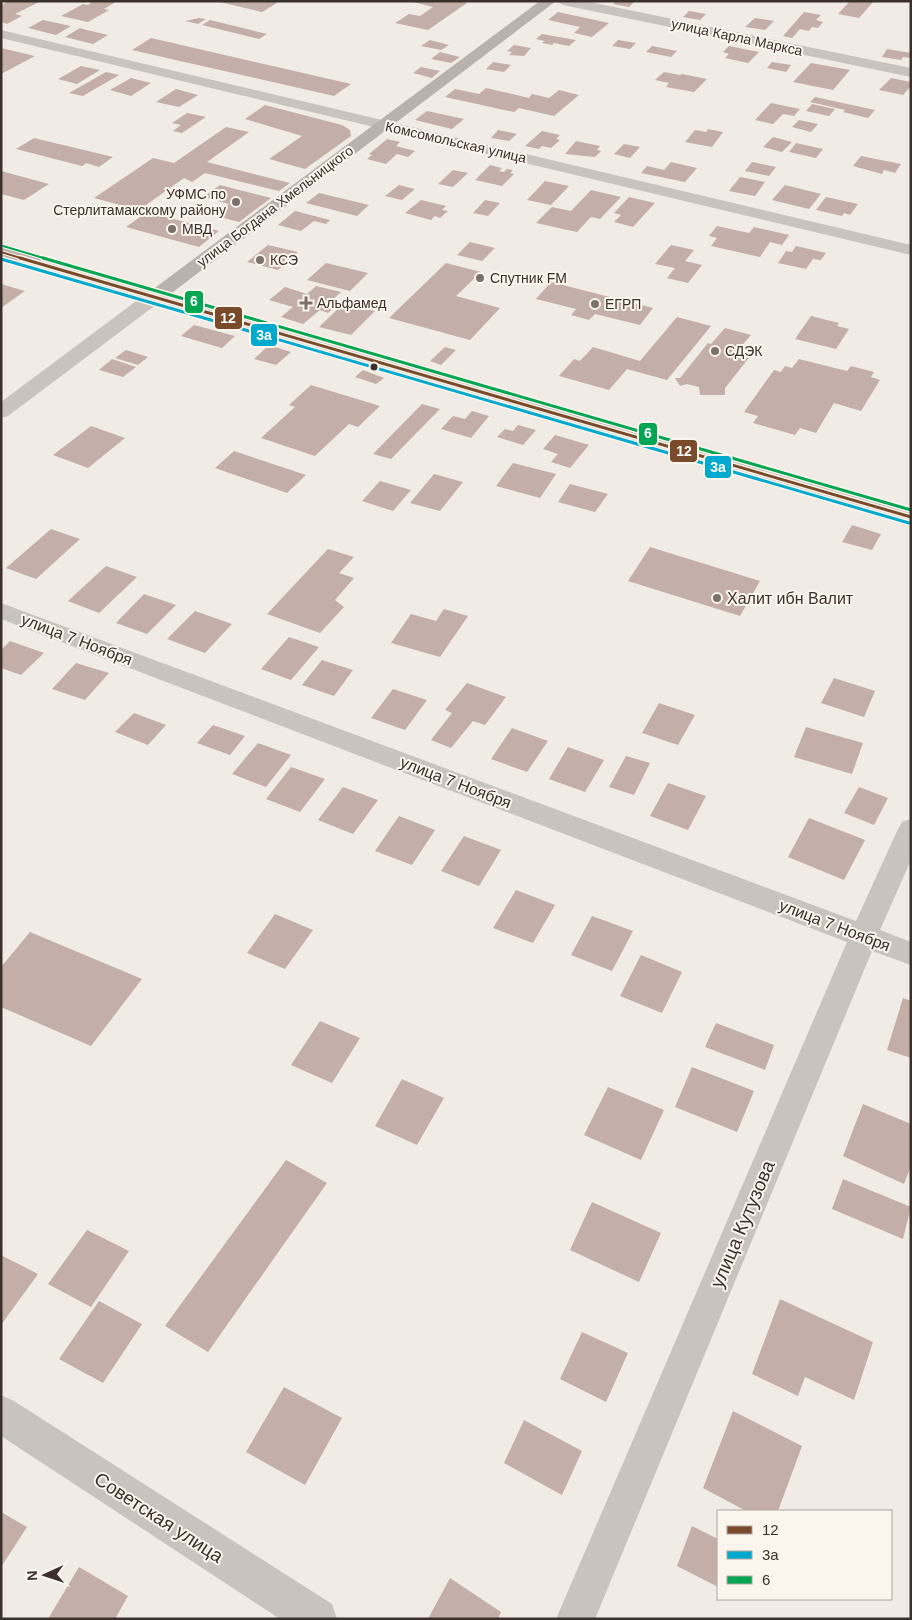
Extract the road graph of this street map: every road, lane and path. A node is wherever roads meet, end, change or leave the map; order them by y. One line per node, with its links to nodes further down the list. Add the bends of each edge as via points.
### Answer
1 (549, 1): 5 (main road, улица Богдана Хмельницкого)
2 (563, 1): 4 (street, улица Карла Маркса)
3 (1, 34): 5 (street, Комсомольская улица)
4 (911, 73)
5 (384, 125): 6 (street, Комсомольская улица); 8 (main road, улица Богдана Хмельницкого)
6 (911, 250)
7 (1, 252): 8 (main road)
8 (154, 297): 9 (street, улица Богдана Хмельницкого); 10 (main road)
9 (1, 412)
10 (911, 517)
11 (1, 610): 13 (street, улица 7 Ноября)
12 (911, 830): 13 (street, улица Кутузова)
13 (864, 935): 14 (street, улица 7 Ноября); 17 (street, улица Кутузова)
14 (911, 954)
15 (1, 1414): 16 (street, Советская улица)
16 (316, 1619)
17 (575, 1619)

